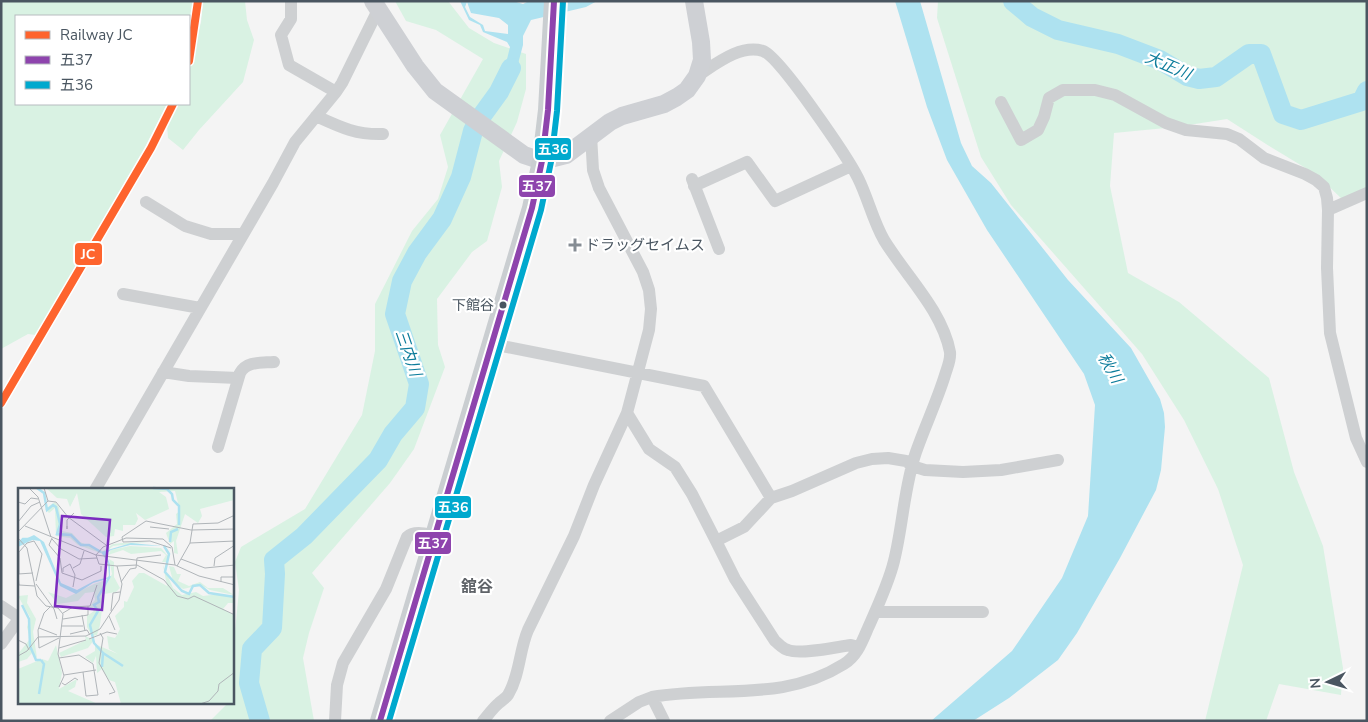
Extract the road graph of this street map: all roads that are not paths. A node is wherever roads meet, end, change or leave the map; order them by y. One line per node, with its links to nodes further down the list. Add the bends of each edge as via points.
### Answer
1 (291, 1): 6 (street, via 291,19 281,35 289,65)
2 (554, 1): 11 (main road)
3 (694, 2): 5 (street, via 702,55)
4 (375, 5): 6 (street, via 350,67); 11 (street, via 435,91 528,158)
5 (697, 76): 10 (street, via 687,90 672,100 616,119); 12 (street, via 747,50 767,53 813,109)
6 (336, 92): 8 (street)
7 (1001, 102): 15 (street, via 1021,140 1038,130 1049,98 1063,90 1095,90 1115,95 1166,123 1186,130 1227,134 1239,139 1264,158 1316,180 1328,198)
8 (316, 116): 9 (street, via 350,131); 16 (street, via 295,142)
9 (383, 134)
10 (590, 135): 11 (street, via 566,155); 23 (street, via 593,170 599,188 643,272 649,290 650,330)
11 (542, 161): 20 (main road, via 528,226)
12 (850, 166): 17 (street, via 775,201 747,162 693,182); 29 (street, via 883,238 938,318 951,356)
13 (1367, 193): 15 (street)
14 (146, 202): 16 (street, via 185,226 211,234)
15 (1328, 210): 28 (street, via 1330,333 1356,438)
16 (243, 234): 19 (street)
17 (719, 249)
18 (124, 294): 19 (street)
19 (200, 308): 22 (street)
20 (492, 344): 23 (street); 32 (main road)
21 (274, 362): 24 (street, via 244,366)
22 (163, 372): 24 (street); 30 (street)
23 (637, 374): 25 (street); 31 (street, via 704,386)
24 (238, 378): 26 (street)
25 (627, 413): 33 (street, via 649,449 675,467); 44 (street, via 574,536 528,630 519,668 507,697)
26 (218, 447)
27 (1058, 460): 29 (street, via 1001,470 962,472)
28 (1367, 462)
29 (912, 466): 31 (street, via 906,461 888,458 856,462); 35 (street, via 894,562)
30 (96, 488)
31 (770, 498): 33 (street, via 744,527)
32 (435, 536): 42 (street, via 416,533 407,537 386,589 343,663 337,685); 43 (main road)
33 (716, 541): 40 (street, via 736,579 780,646 799,652)
34 (1, 606): 37 (street)
35 (875, 612): 36 (street); 40 (street)
36 (983, 612)
37 (18, 617)
38 (18, 619): 39 (street)
39 (1, 644)
40 (859, 647): 41 (street, via 845,664 795,686)
41 (652, 696): 45 (street); 46 (street)
42 (335, 721)
43 (380, 721)
44 (483, 721)
45 (610, 721)
46 (664, 721)

